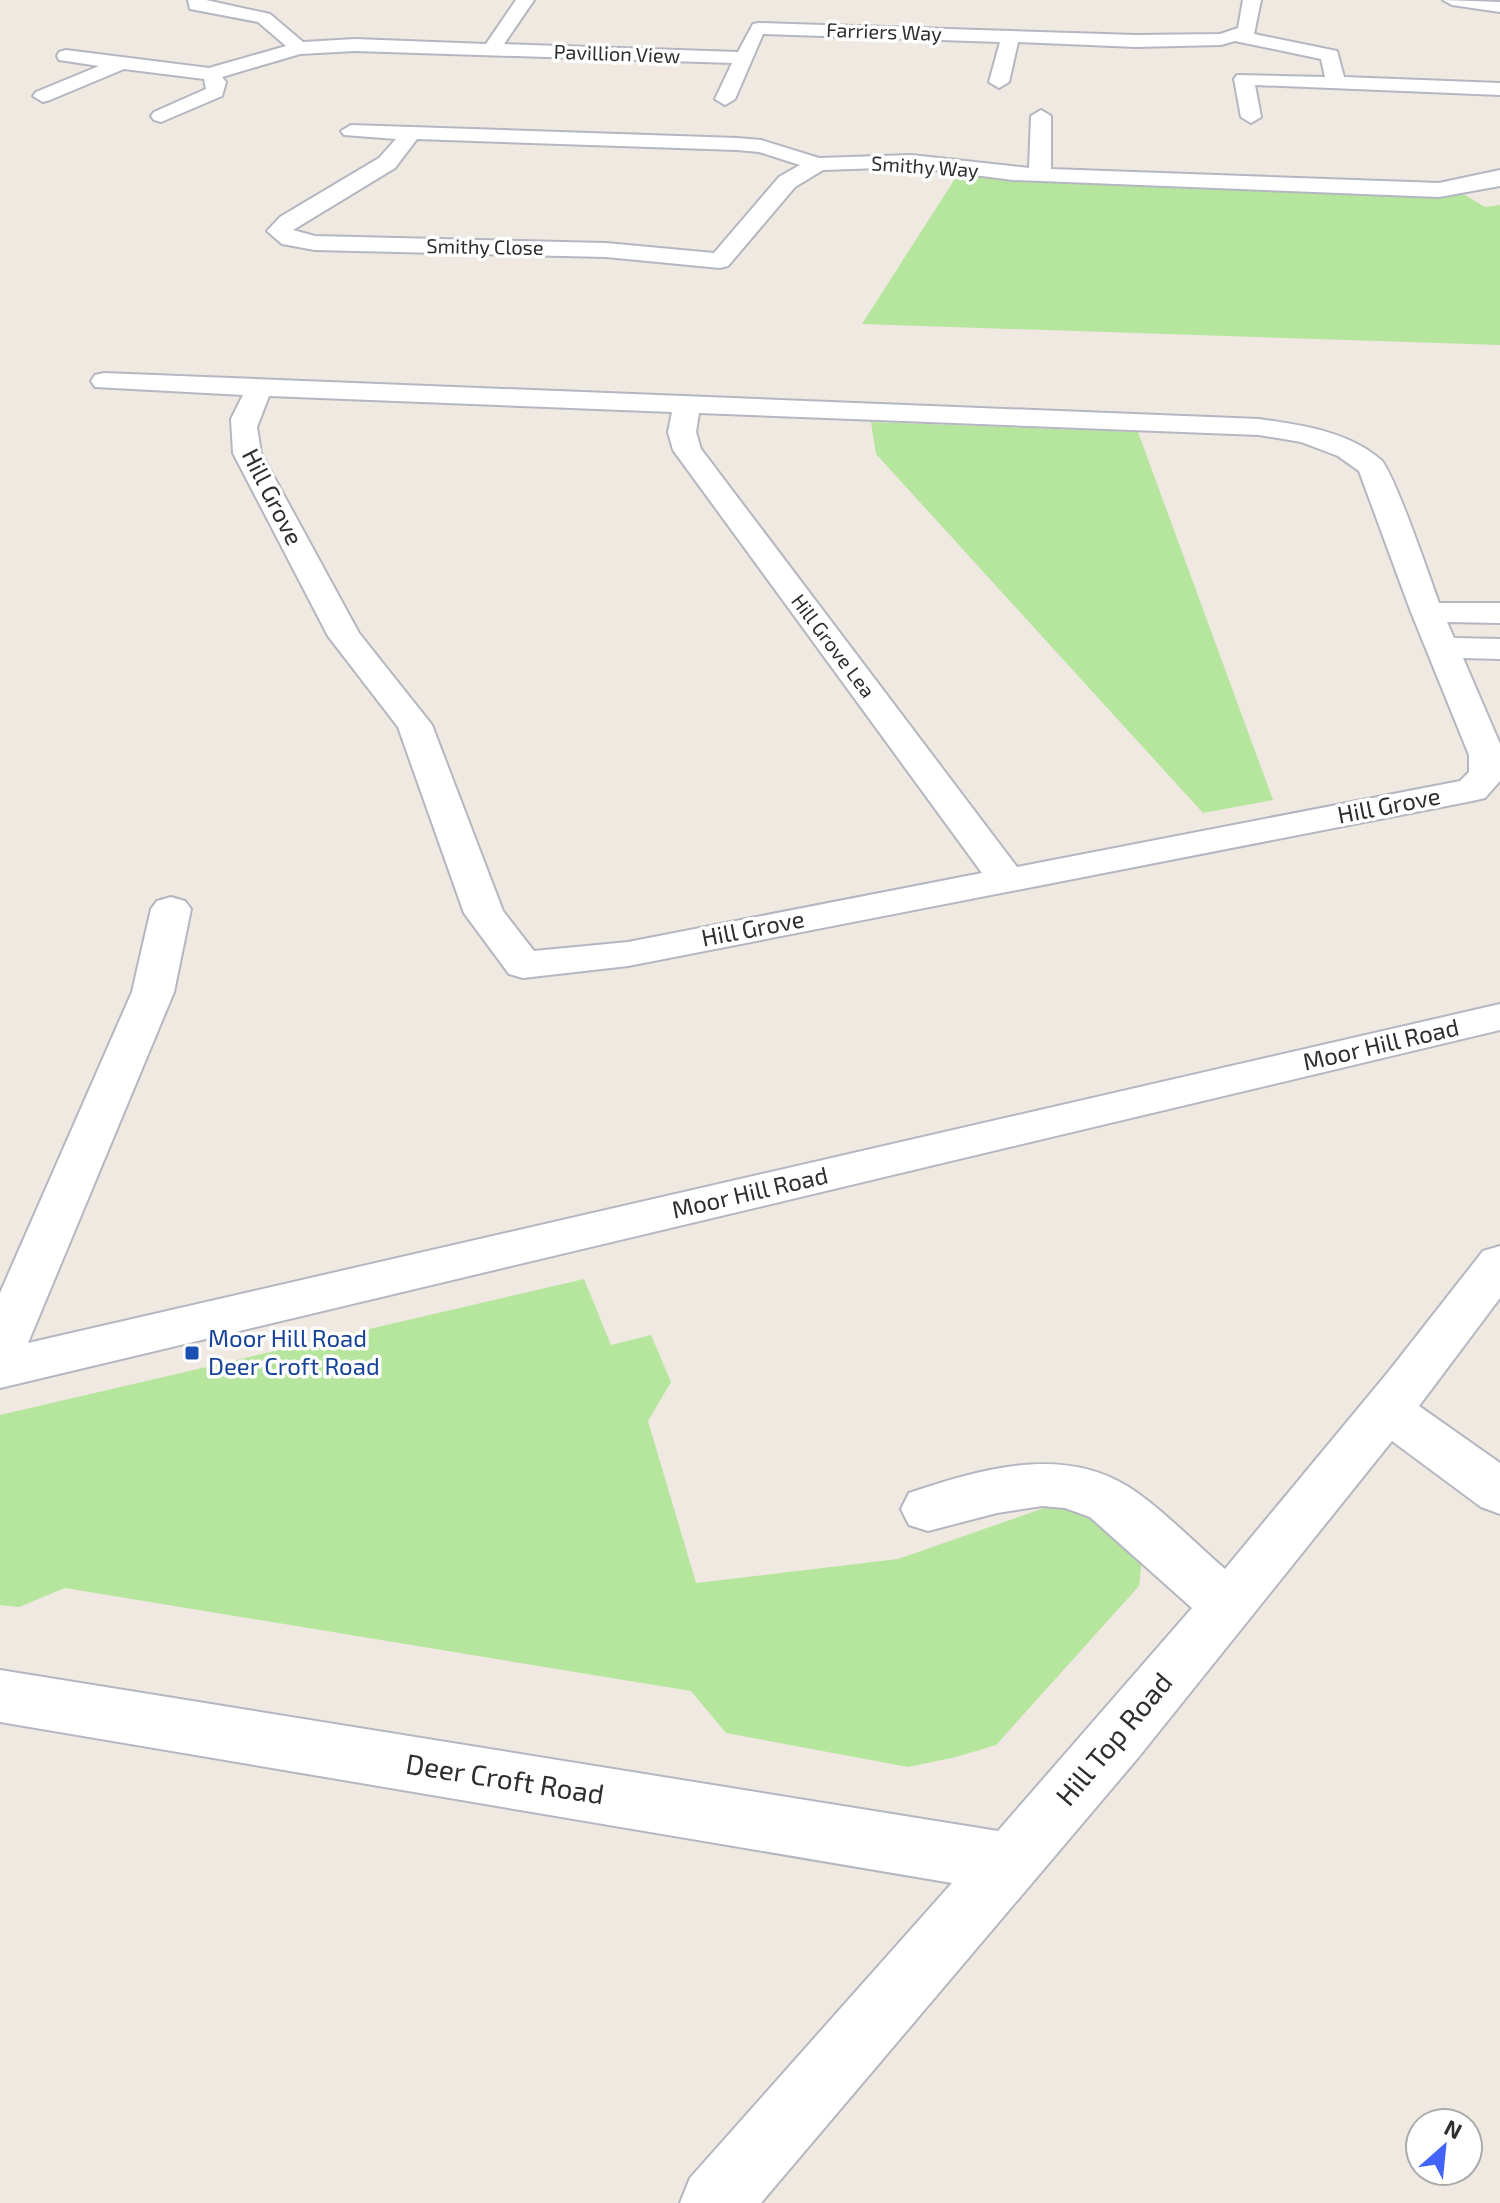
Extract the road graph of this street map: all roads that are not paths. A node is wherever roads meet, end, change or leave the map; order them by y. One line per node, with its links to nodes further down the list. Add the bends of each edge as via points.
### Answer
1 (197, 0): 8 (street, via 196,5 264,18)
2 (525, 0): 9 (street)
3 (1252, 0): 6 (street, via 1247,31)
4 (1452, 0): 5 (street)
5 (1500, 7)
6 (1239, 36): 7 (street, Farriers Way, via 1136,41); 15 (street, Farriers Way, via 1330,55)
7 (1010, 37): 11 (street, Farriers Way, via 762,21); 14 (street)
8 (299, 48): 9 (street, Pavillion View); 13 (street, Pavillion View)
9 (491, 50): 11 (street, Pavillion View)
10 (66, 56): 12 (street, Pavillion View)
11 (744, 58): 23 (street)
12 (119, 64): 13 (street, Pavillion View); 17 (street, Pavillion View)
13 (210, 74): 18 (street, via 215,92)
14 (999, 82)
15 (1336, 83): 16 (street); 20 (street, via 1244,79)
16 (1500, 89)
17 (43, 96)
18 (161, 116)
19 (1041, 116): 25 (street)
20 (1251, 117)
21 (351, 131): 22 (street, Smithy Way)
22 (411, 133): 23 (street, Smithy Way); 27 (street, Smithy Close, via 387,163 279,231 290,239 315,243 606,250)
23 (700, 143): 24 (street, Smithy Way, via 761,146)
24 (818, 164): 25 (street, Smithy Way, via 911,161); 27 (street, via 787,182)
25 (1040, 175): 26 (street, Smithy Way, via 1439,190)
26 (1500, 177)
27 (720, 261): 28 (street)
28 (703, 281)
29 (104, 381): 30 (street, Hill Grove)
30 (261, 388): 31 (street, Hill Grove); 36 (street, Hill Grove, via 245,410 241,434 247,453 344,636 415,725 484,913 523,965 628,954)
31 (687, 406): 32 (street, Hill Grove, via 1243,426 1307,435 1348,450 1372,467); 36 (street, Hill Grove Lea, via 682,432 687,450)
32 (1427, 612): 33 (street); 34 (street, Hill Grove)
33 (1500, 613)
34 (1442, 648): 35 (street); 36 (street, Hill Grove, via 1487,755 1487,774 1472,790)
35 (1500, 649)
36 (1006, 879)
37 (171, 909): 40 (street, via 153,992)
38 (1500, 1017): 41 (street, Moor Hill Road)
39 (1500, 1263): 42 (street, Hill Top Road)
40 (0, 1350)
41 (0, 1369)
42 (1389, 1411): 43 (street); 45 (street, Hill Top Road)
43 (1500, 1492)
44 (928, 1509): 45 (street, via 1026,1485 1066,1484 1091,1491)
45 (1227, 1604): 47 (street, Hill Top Road)
46 (0, 1696): 47 (street, Deer Croft Road)
47 (1010, 1863): 48 (street, Hill Top Road)
48 (715, 2203)

